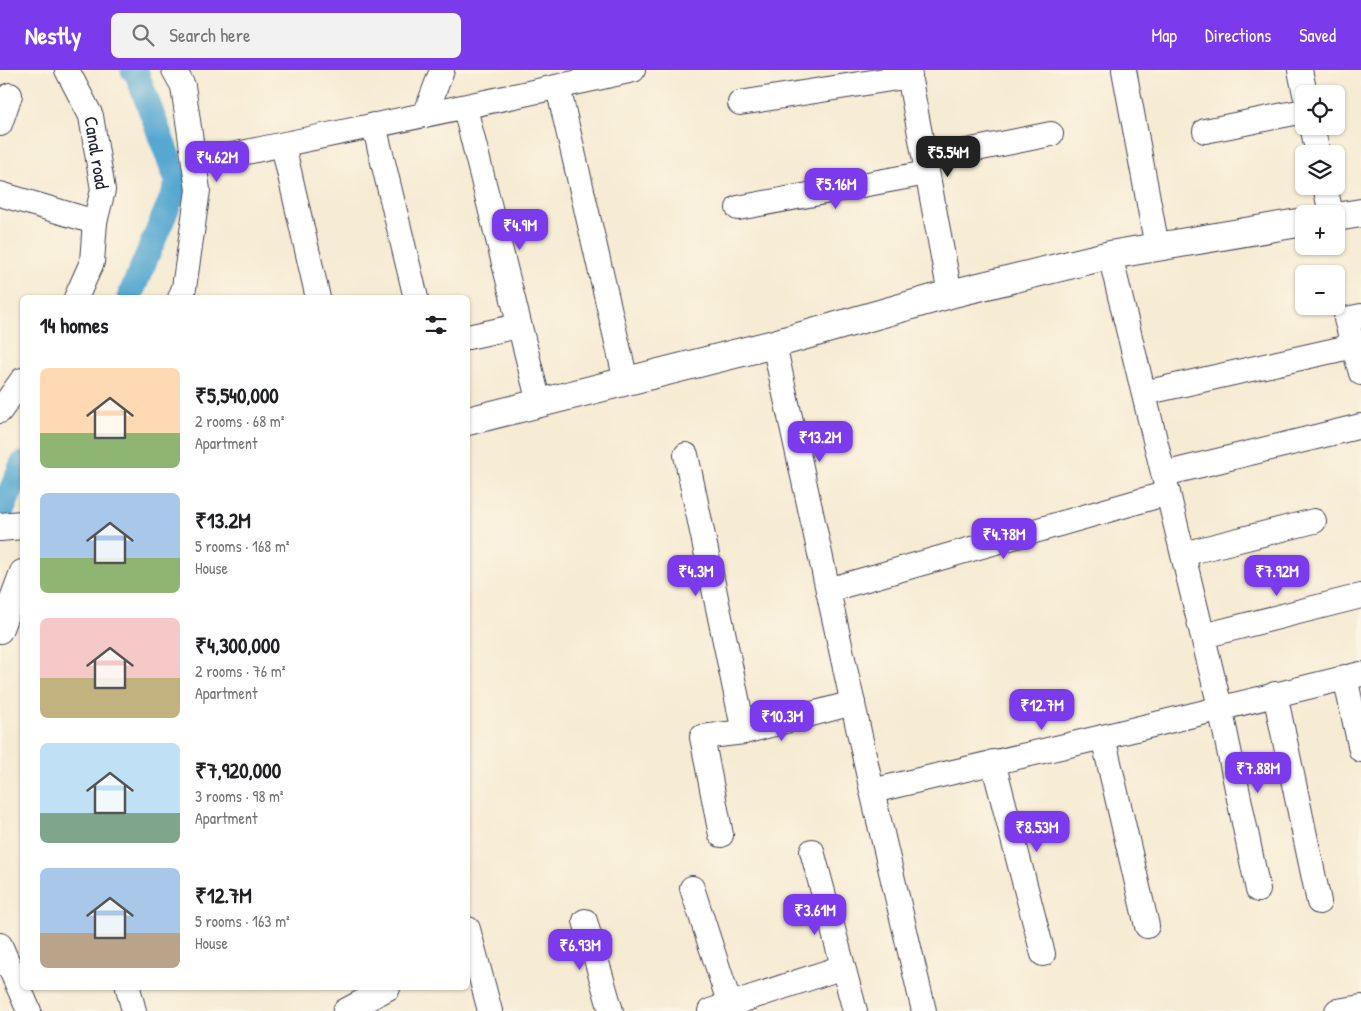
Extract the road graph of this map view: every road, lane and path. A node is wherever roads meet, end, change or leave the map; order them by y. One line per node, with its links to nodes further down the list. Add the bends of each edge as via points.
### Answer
1 (67, 70): 26 (street, Canal road, via 91,116 102,190)
2 (174, 70): 20 (street, via 183,86)
3 (442, 70): 14 (street)
4 (633, 70): 9 (street)
5 (1124, 70): 28 (street)
6 (1300, 70): 8 (street)
7 (909, 73): 11 (street); 21 (street)
8 (1303, 85)
9 (558, 87): 12 (street); 41 (street)
10 (10, 95): 15 (street)
11 (740, 103)
12 (465, 108): 14 (street); 36 (street)
13 (1295, 113): 17 (street)
14 (426, 115): 16 (street)
15 (0, 124)
16 (374, 125): 19 (street); 34 (street)
17 (1205, 131)
18 (1051, 134): 21 (street)
19 (283, 145): 20 (street); 33 (street)
20 (194, 163): 32 (street, via 198,190)
21 (926, 166): 23 (street); 30 (street)
22 (0, 194): 26 (street)
23 (738, 208)
24 (1361, 213): 25 (street)
25 (1345, 216)
26 (95, 222): 31 (street, Canal road, via 92,262)
27 (1295, 224): 28 (street)
28 (1157, 247): 29 (street)
29 (1110, 255): 30 (street); 43 (street)
30 (950, 294): 38 (street)
31 (77, 295)
32 (181, 295)
33 (317, 295)
34 (415, 295)
35 (1361, 316): 39 (street, via 1346,319)
36 (518, 326): 37 (street); 44 (street)
37 (470, 337)
38 (774, 344): 41 (street); 55 (street)
39 (1354, 346): 40 (street); 43 (street)
40 (1361, 373)
41 (626, 381): 44 (street)
42 (20, 383): 45 (street)
43 (1144, 393): 49 (street)
44 (539, 403): 46 (street)
45 (0, 411)
46 (470, 420)
47 (1361, 426): 49 (street)
48 (686, 455): 63 (street)
49 (1166, 483): 53 (street); 55 (street)
50 (1314, 521): 53 (street)
51 (20, 525): 52 (street)
52 (0, 527)
53 (1183, 554): 58 (street)
54 (20, 577): 57 (street)
55 (828, 590): 61 (street)
56 (1361, 596): 58 (street)
57 (0, 631)
58 (1203, 636): 62 (street)
59 (1353, 675): 60 (street); 65 (street)
60 (1275, 694): 62 (street); 72 (street)
61 (853, 703): 63 (street); 67 (street)
62 (1220, 707): 64 (street); 71 (street)
63 (744, 732): 68 (street, via 702,737)
64 (1103, 737): 66 (street); 74 (street)
65 (1361, 750)
66 (993, 762): 67 (street); 77 (street)
67 (872, 791): 89 (street)
68 (721, 835)
69 (812, 851): 78 (street)
70 (692, 888): 82 (street)
71 (1258, 890)
72 (1318, 902)
73 (585, 921): 87 (street)
74 (1147, 926)
75 (470, 942): 86 (street)
76 (0, 945): 83 (street)
77 (1043, 954)
78 (843, 967): 82 (street); 88 (street)
79 (129, 990): 84 (street)
80 (384, 990): 85 (street)
81 (1361, 1007): 90 (street)
82 (724, 1009)
83 (29, 1011)
84 (134, 1011)
85 (346, 1011)
86 (490, 1011)
87 (611, 1011)
88 (855, 1011)
89 (924, 1011)
90 (1337, 1011)

